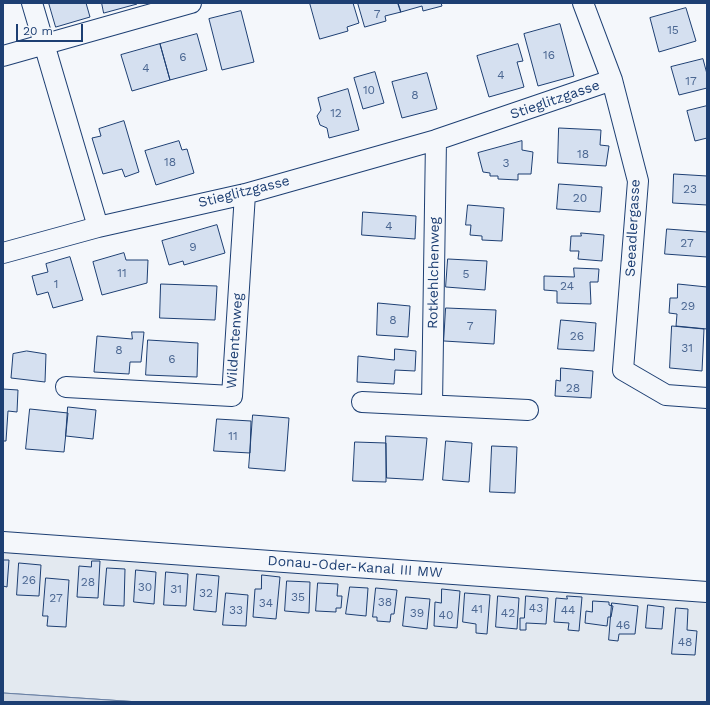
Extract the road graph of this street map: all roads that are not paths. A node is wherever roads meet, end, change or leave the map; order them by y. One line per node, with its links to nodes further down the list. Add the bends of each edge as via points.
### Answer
1 (32, 3): 4 (street)
2 (191, 3): 4 (street)
3 (583, 3): 6 (street, Seeadlergasse)
4 (43, 44): 5 (street); 9 (street)
5 (3, 56)
6 (612, 80): 7 (street, Stieglitzgasse); 12 (street, Seeadlergasse, via 638,181 623,370 666,395)
7 (436, 140): 8 (street, Stieglitzgasse); 14 (street, Rotkehlchenweg)
8 (244, 194): 9 (street, Stieglitzgasse); 11 (street, Wildentenweg, via 232,396)
9 (98, 227): 10 (street, Stieglitzgasse)
10 (3, 253)
11 (66, 387)
12 (707, 398)
13 (362, 402): 14 (street)
14 (432, 405): 15 (street)
15 (528, 410)
16 (3, 542): 17 (street, Donau-Oder-Kanal III MW)
17 (707, 592)

